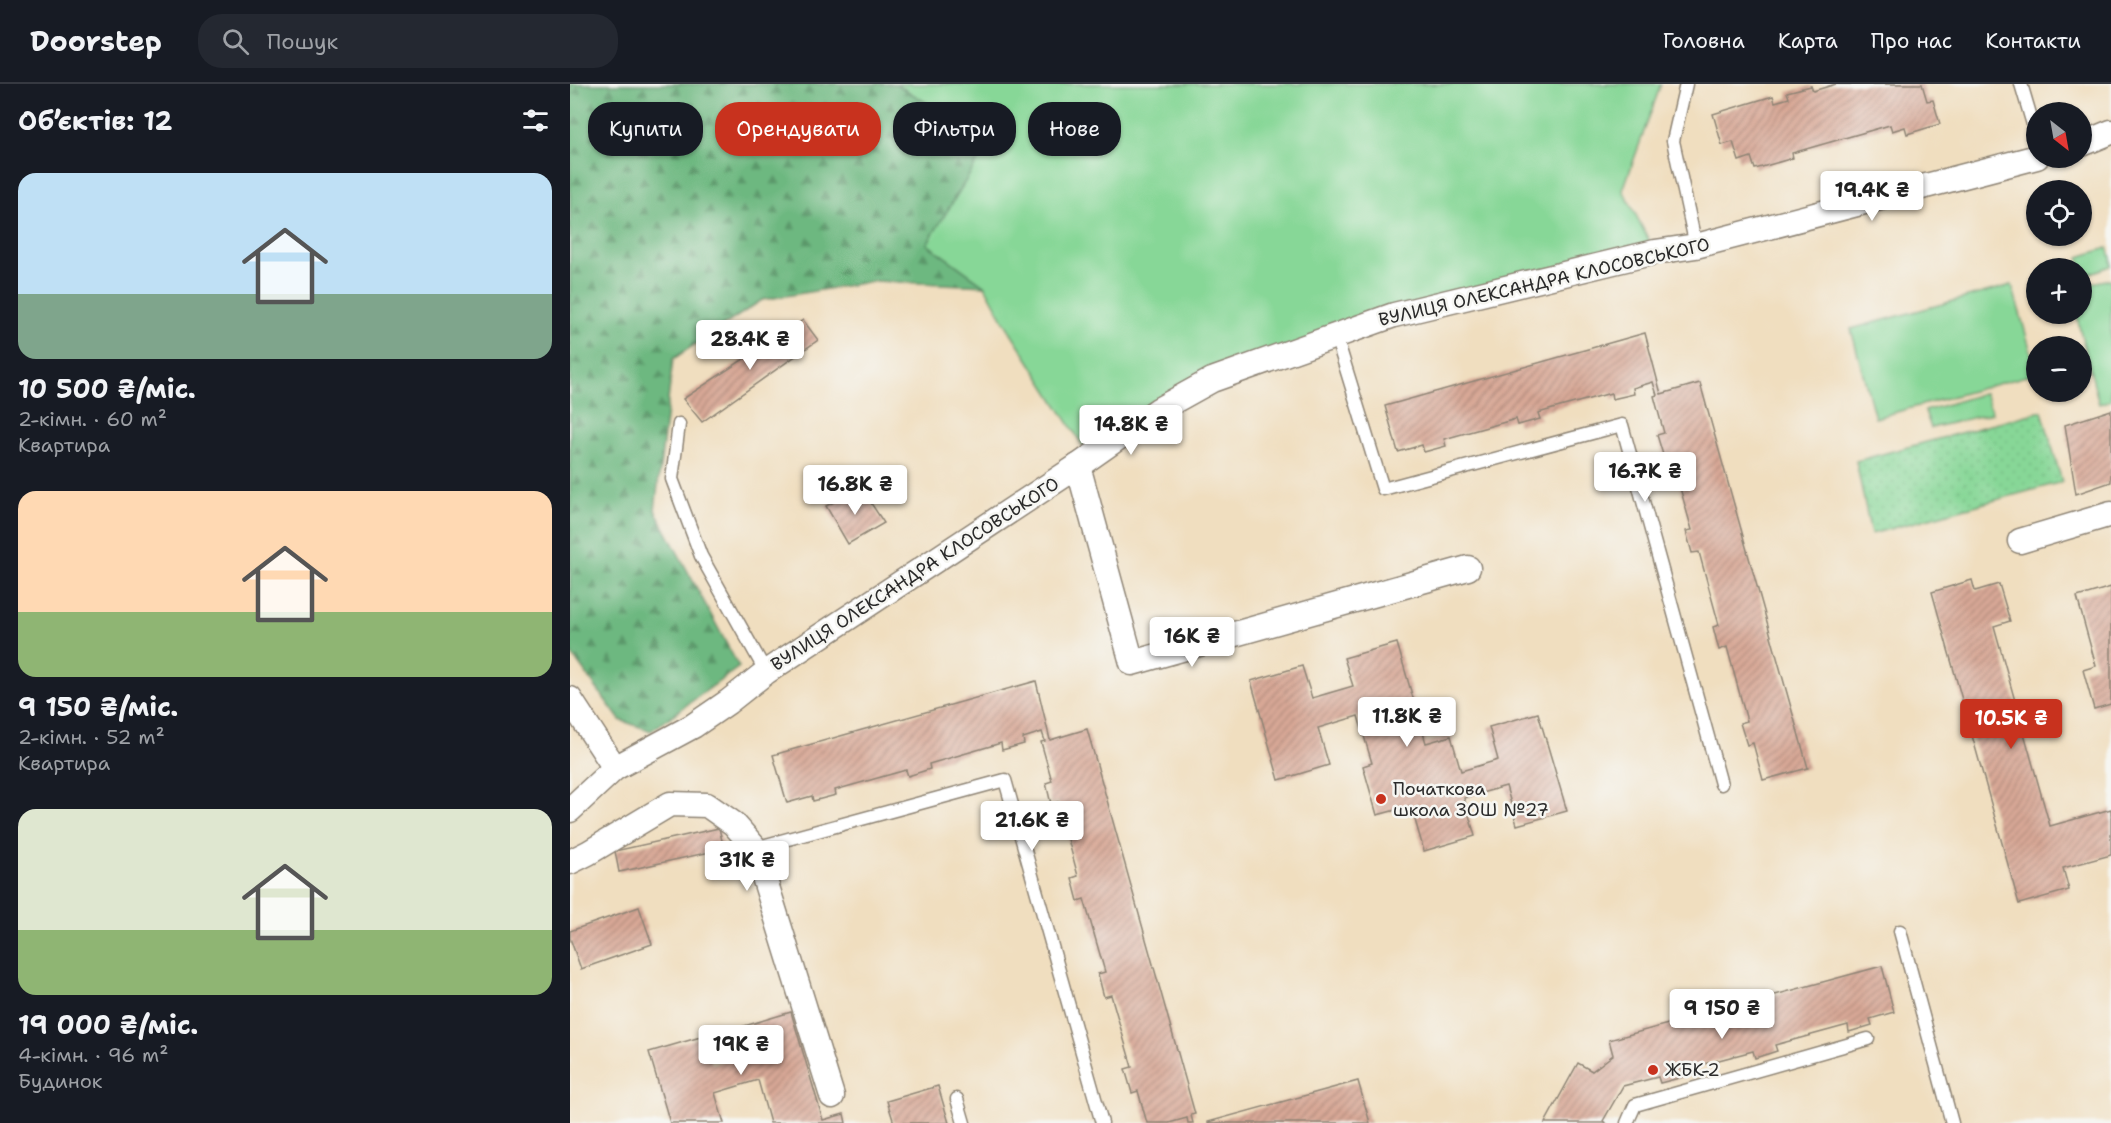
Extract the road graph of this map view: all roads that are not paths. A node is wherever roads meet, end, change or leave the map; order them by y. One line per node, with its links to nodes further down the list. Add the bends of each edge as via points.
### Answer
1 (1686, 84): 7 (lane, via 1673,141)
2 (2021, 84): 3 (lane)
3 (2026, 102)
4 (2111, 132): 5 (street)
5 (2092, 140)
6 (2026, 160): 7 (street, ВУЛИЦЯ ОЛЕКСАНДРА КЛОСОВСЬКОГО)
7 (1696, 246): 8 (street, ВУЛИЦЯ ОЛЕКСАНДРА КЛОСОВСЬКОГО, via 1655,252 1394,315)
8 (1336, 336): 10 (street, ВУЛИЦЯ ОЛЕКСАНДРА КЛОСОВСЬКОГО, via 1212,380 1158,410); 17 (lane, via 1383,489 1622,425)
9 (679, 424): 14 (lane, via 672,479 701,556)
10 (1078, 466): 13 (street, via 1132,663); 14 (street, ВУЛИЦЯ ОЛЕКСАНДРА КЛОСОВСЬКОГО)
11 (2111, 514): 12 (street)
12 (2020, 541)
13 (1468, 568)
14 (766, 672): 16 (street, ВУЛИЦЯ ОЛЕКСАНДРА КЛОСОВСЬКОГО, via 693,726)
15 (570, 699): 16 (street)
16 (615, 768): 18 (street, ВУЛИЦЯ ОЛЕКСАНДРА КЛОСОВСЬКОГО)
17 (1720, 784)
18 (570, 810)
19 (755, 848): 20 (street, via 734,824 706,805 670,804); 23 (street); 26 (lane, via 1005,780)
20 (570, 862)
21 (1900, 931): 28 (lane)
22 (1868, 1039): 27 (lane, via 1635,1105)
23 (832, 1096)
24 (957, 1099): 25 (lane)
25 (964, 1123)
26 (1102, 1123)
27 (1627, 1123)
28 (1952, 1123)

